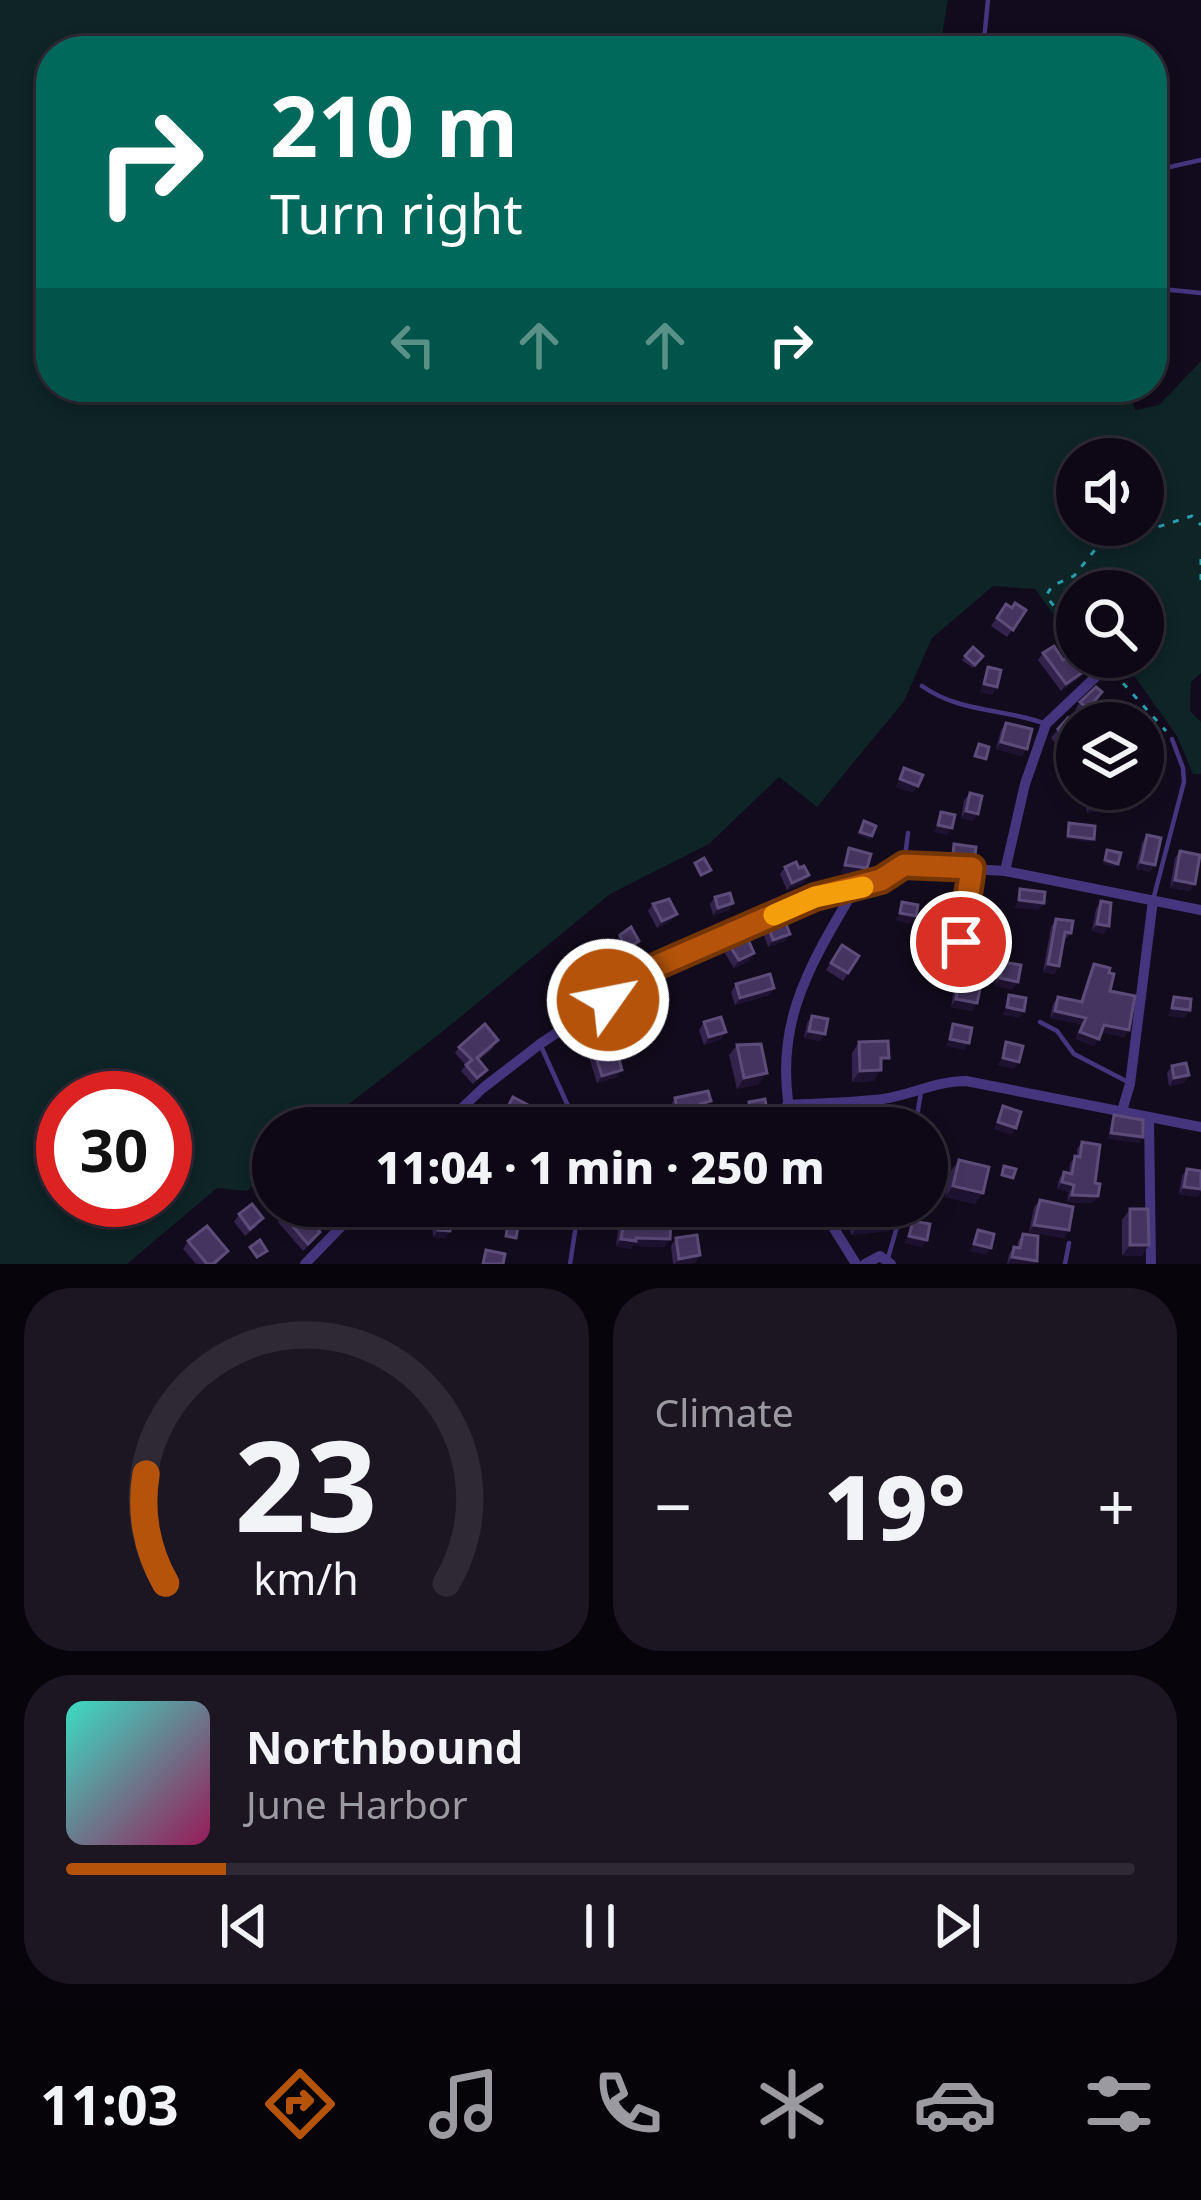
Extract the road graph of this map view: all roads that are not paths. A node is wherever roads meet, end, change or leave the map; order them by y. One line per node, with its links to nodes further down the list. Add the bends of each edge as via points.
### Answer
1 (988, 0): 2 (lane)
2 (984, 36)
3 (1201, 160): 4 (lane)
4 (1167, 168)
5 (1167, 290): 6 (lane)
6 (1201, 293)
7 (1094, 678): 9 (street)
8 (922, 686): 9 (lane, via 941,700)
9 (1046, 724): 14 (street)
10 (1172, 739): 16 (lane, via 1184,782)
11 (908, 832): 12 (lane)
12 (904, 865): 13 (street); 15 (street)
13 (972, 868): 14 (street); 18 (lane)
14 (1005, 871): 16 (street)
15 (854, 890): 19 (street, via 815,897); 25 (street, via 794,1004 784,1055)
16 (1153, 900): 17 (street); 23 (street)
17 (1201, 910)
18 (961, 942)
19 (641, 977): 20 (lane); 22 (street)
20 (652, 1002)
21 (1040, 1022): 23 (lane, via 1074,1054)
22 (540, 1044): 26 (street); 27 (lane)
23 (1130, 1084): 29 (street)
24 (921, 1092): 25 (street); 28 (lane); 29 (street, via 966,1081)
25 (787, 1105)
26 (463, 1107)
27 (568, 1107)
28 (918, 1107)
29 (1121, 1114): 30 (street)
30 (1150, 1119): 31 (street); 42 (street)
31 (1201, 1127)
32 (341, 1227): 38 (street)
33 (576, 1227): 39 (lane)
34 (835, 1227): 40 (street)
35 (898, 1227): 37 (lane)
36 (1069, 1243): 41 (lane)
37 (890, 1261): 40 (street, via 880,1256)
38 (305, 1264)
39 (570, 1264)
40 (861, 1264)
41 (1065, 1264)
42 (1151, 1264)

